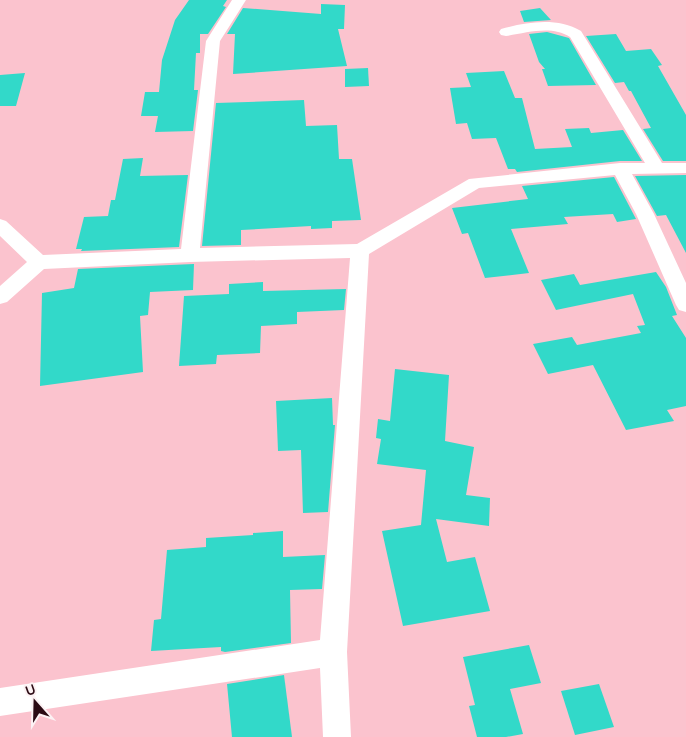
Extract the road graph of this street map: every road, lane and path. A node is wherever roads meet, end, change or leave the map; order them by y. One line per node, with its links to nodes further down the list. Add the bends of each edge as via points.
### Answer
1 (238, 0): 8 (street, via 213,41)
2 (506, 32): 5 (street, via 554,26 576,34)
3 (686, 168): 5 (street)
4 (620, 169): 5 (street); 7 (street, via 475,183); 11 (street, via 645,214)
5 (657, 169)
6 (0, 225): 9 (street)
7 (360, 251): 8 (street); 12 (street)
8 (190, 255): 9 (street)
9 (39, 262): 10 (street)
10 (0, 297)
11 (686, 305)
12 (333, 652): 13 (street); 14 (street)
13 (0, 702)
14 (338, 737)

